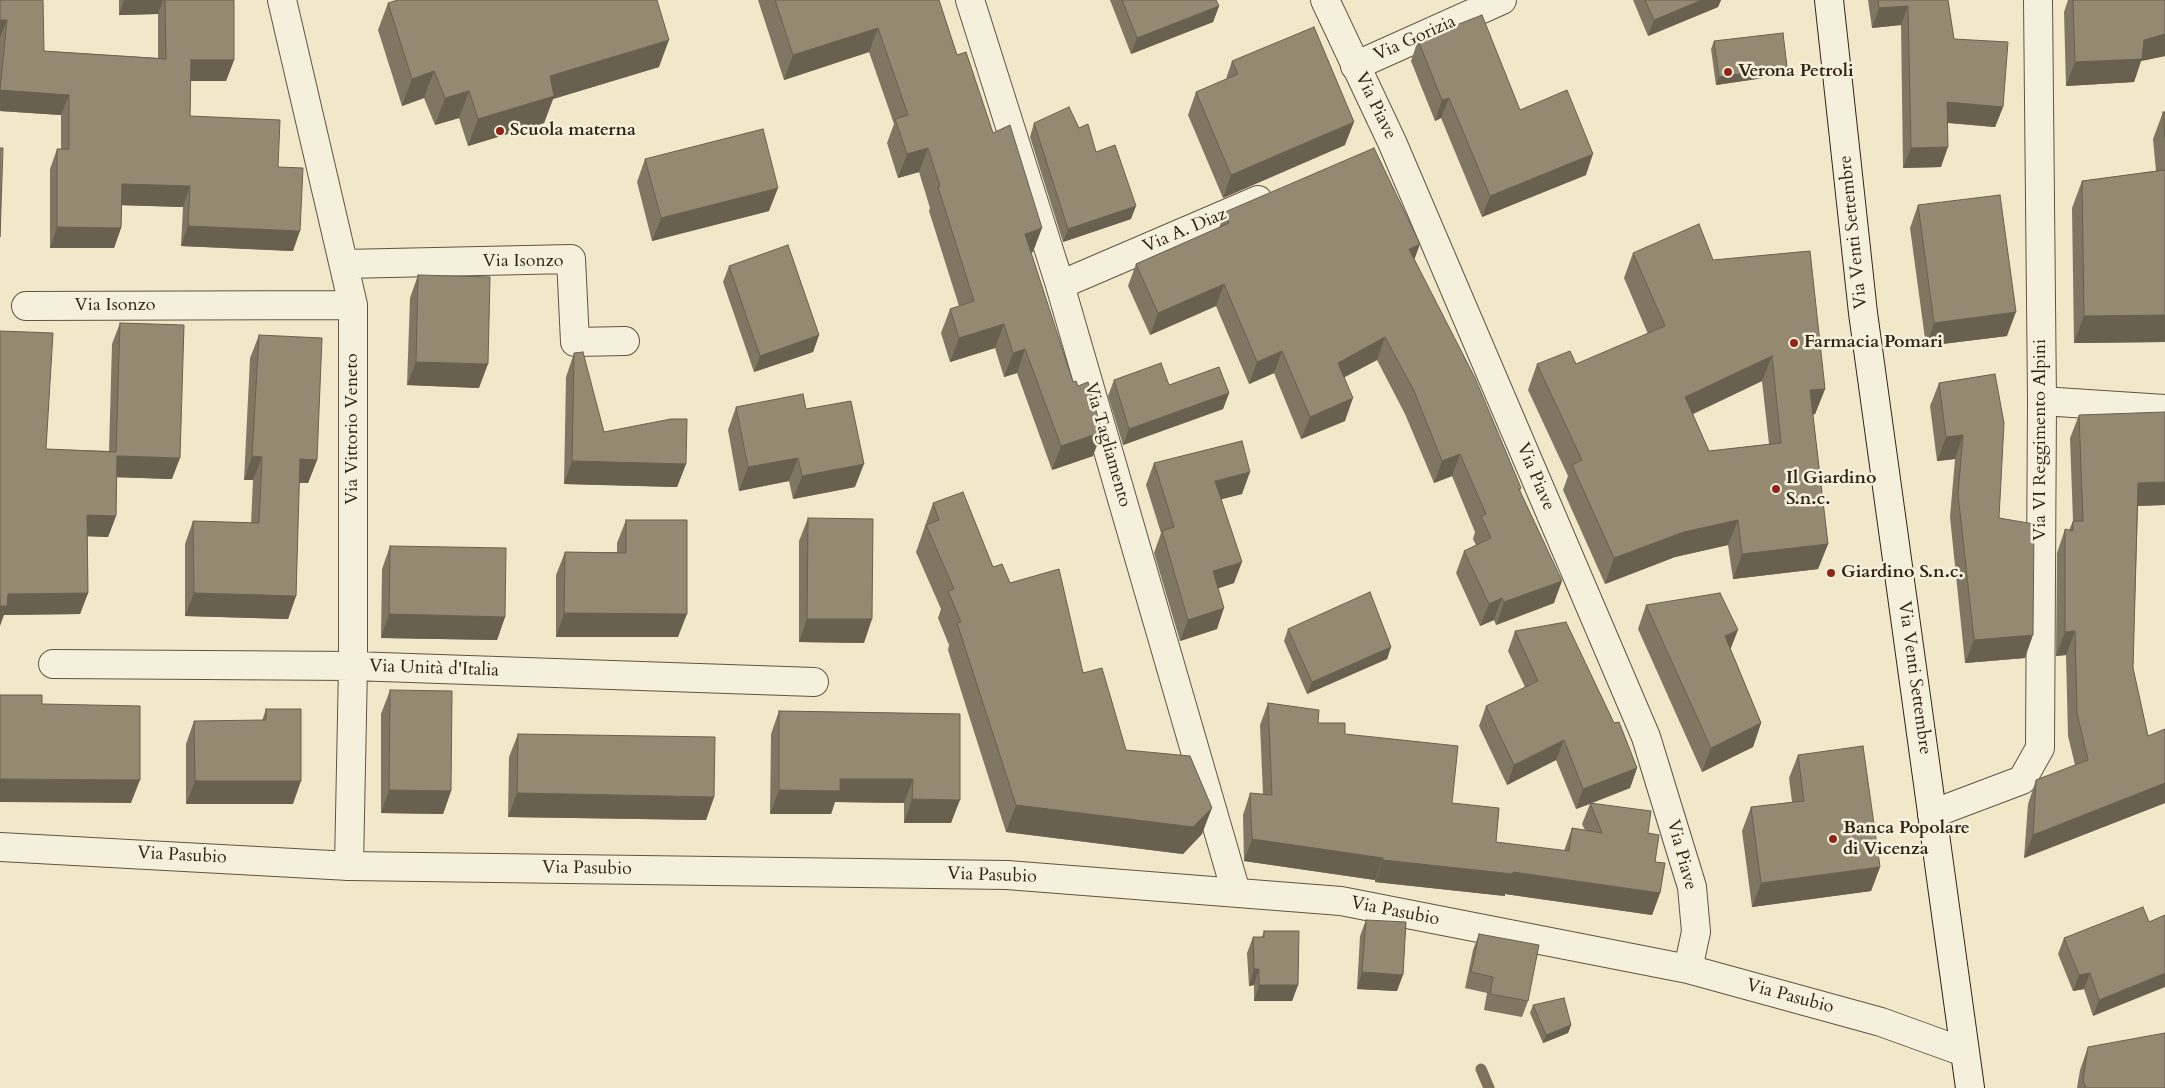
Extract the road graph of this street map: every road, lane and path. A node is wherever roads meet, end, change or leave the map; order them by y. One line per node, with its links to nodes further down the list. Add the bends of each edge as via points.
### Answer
1 (282, 0): 9 (street, Via Vittorio Veneto)
2 (970, 0): 10 (street, Via Tagliamento)
3 (1325, 0): 7 (street, Via Piave)
4 (1502, 0): 7 (street, Via Gorizia)
5 (1828, 0): 19 (street, Via Venti Settembre, via 1863,313)
6 (2038, 0): 14 (street, Via VI Reggimento Alpini)
7 (1355, 66): 23 (street, Via Piave, via 1382,147 1646,737 1692,887 1696,932)
8 (1280, 191): 10 (street, Via A. Diaz)
9 (344, 264): 11 (street, Via Vittorio Veneto); 13 (street, Via Isonzo, via 571,259 576,342)
10 (1060, 285): 22 (street, Via Tagliamento)
11 (353, 305): 12 (street, Via Isonzo); 17 (street, Via Vittorio Veneto)
12 (26, 306)
13 (625, 341)
14 (2042, 401): 15 (street); 19 (street, Via VI Reggimento Alpini, via 2040,748 2022,780)
15 (2165, 409)
16 (54, 664): 17 (street, Via Unità d'Italia)
17 (353, 666): 18 (street, Via Unità d'Italia); 21 (street, Via Vittorio Veneto)
18 (814, 682)
19 (1932, 814): 24 (street, Via Venti Settembre)
20 (0, 846): 21 (street, Via Pasubio)
21 (349, 866): 22 (street, Via Pasubio, via 1007,875)
22 (1236, 892): 23 (street, Via Pasubio, via 1341,901)
23 (1688, 969): 24 (street, Via Pasubio, via 1881,1022)
24 (1964, 1052): 25 (street, Via Venti Settembre)
25 (1970, 1088)

